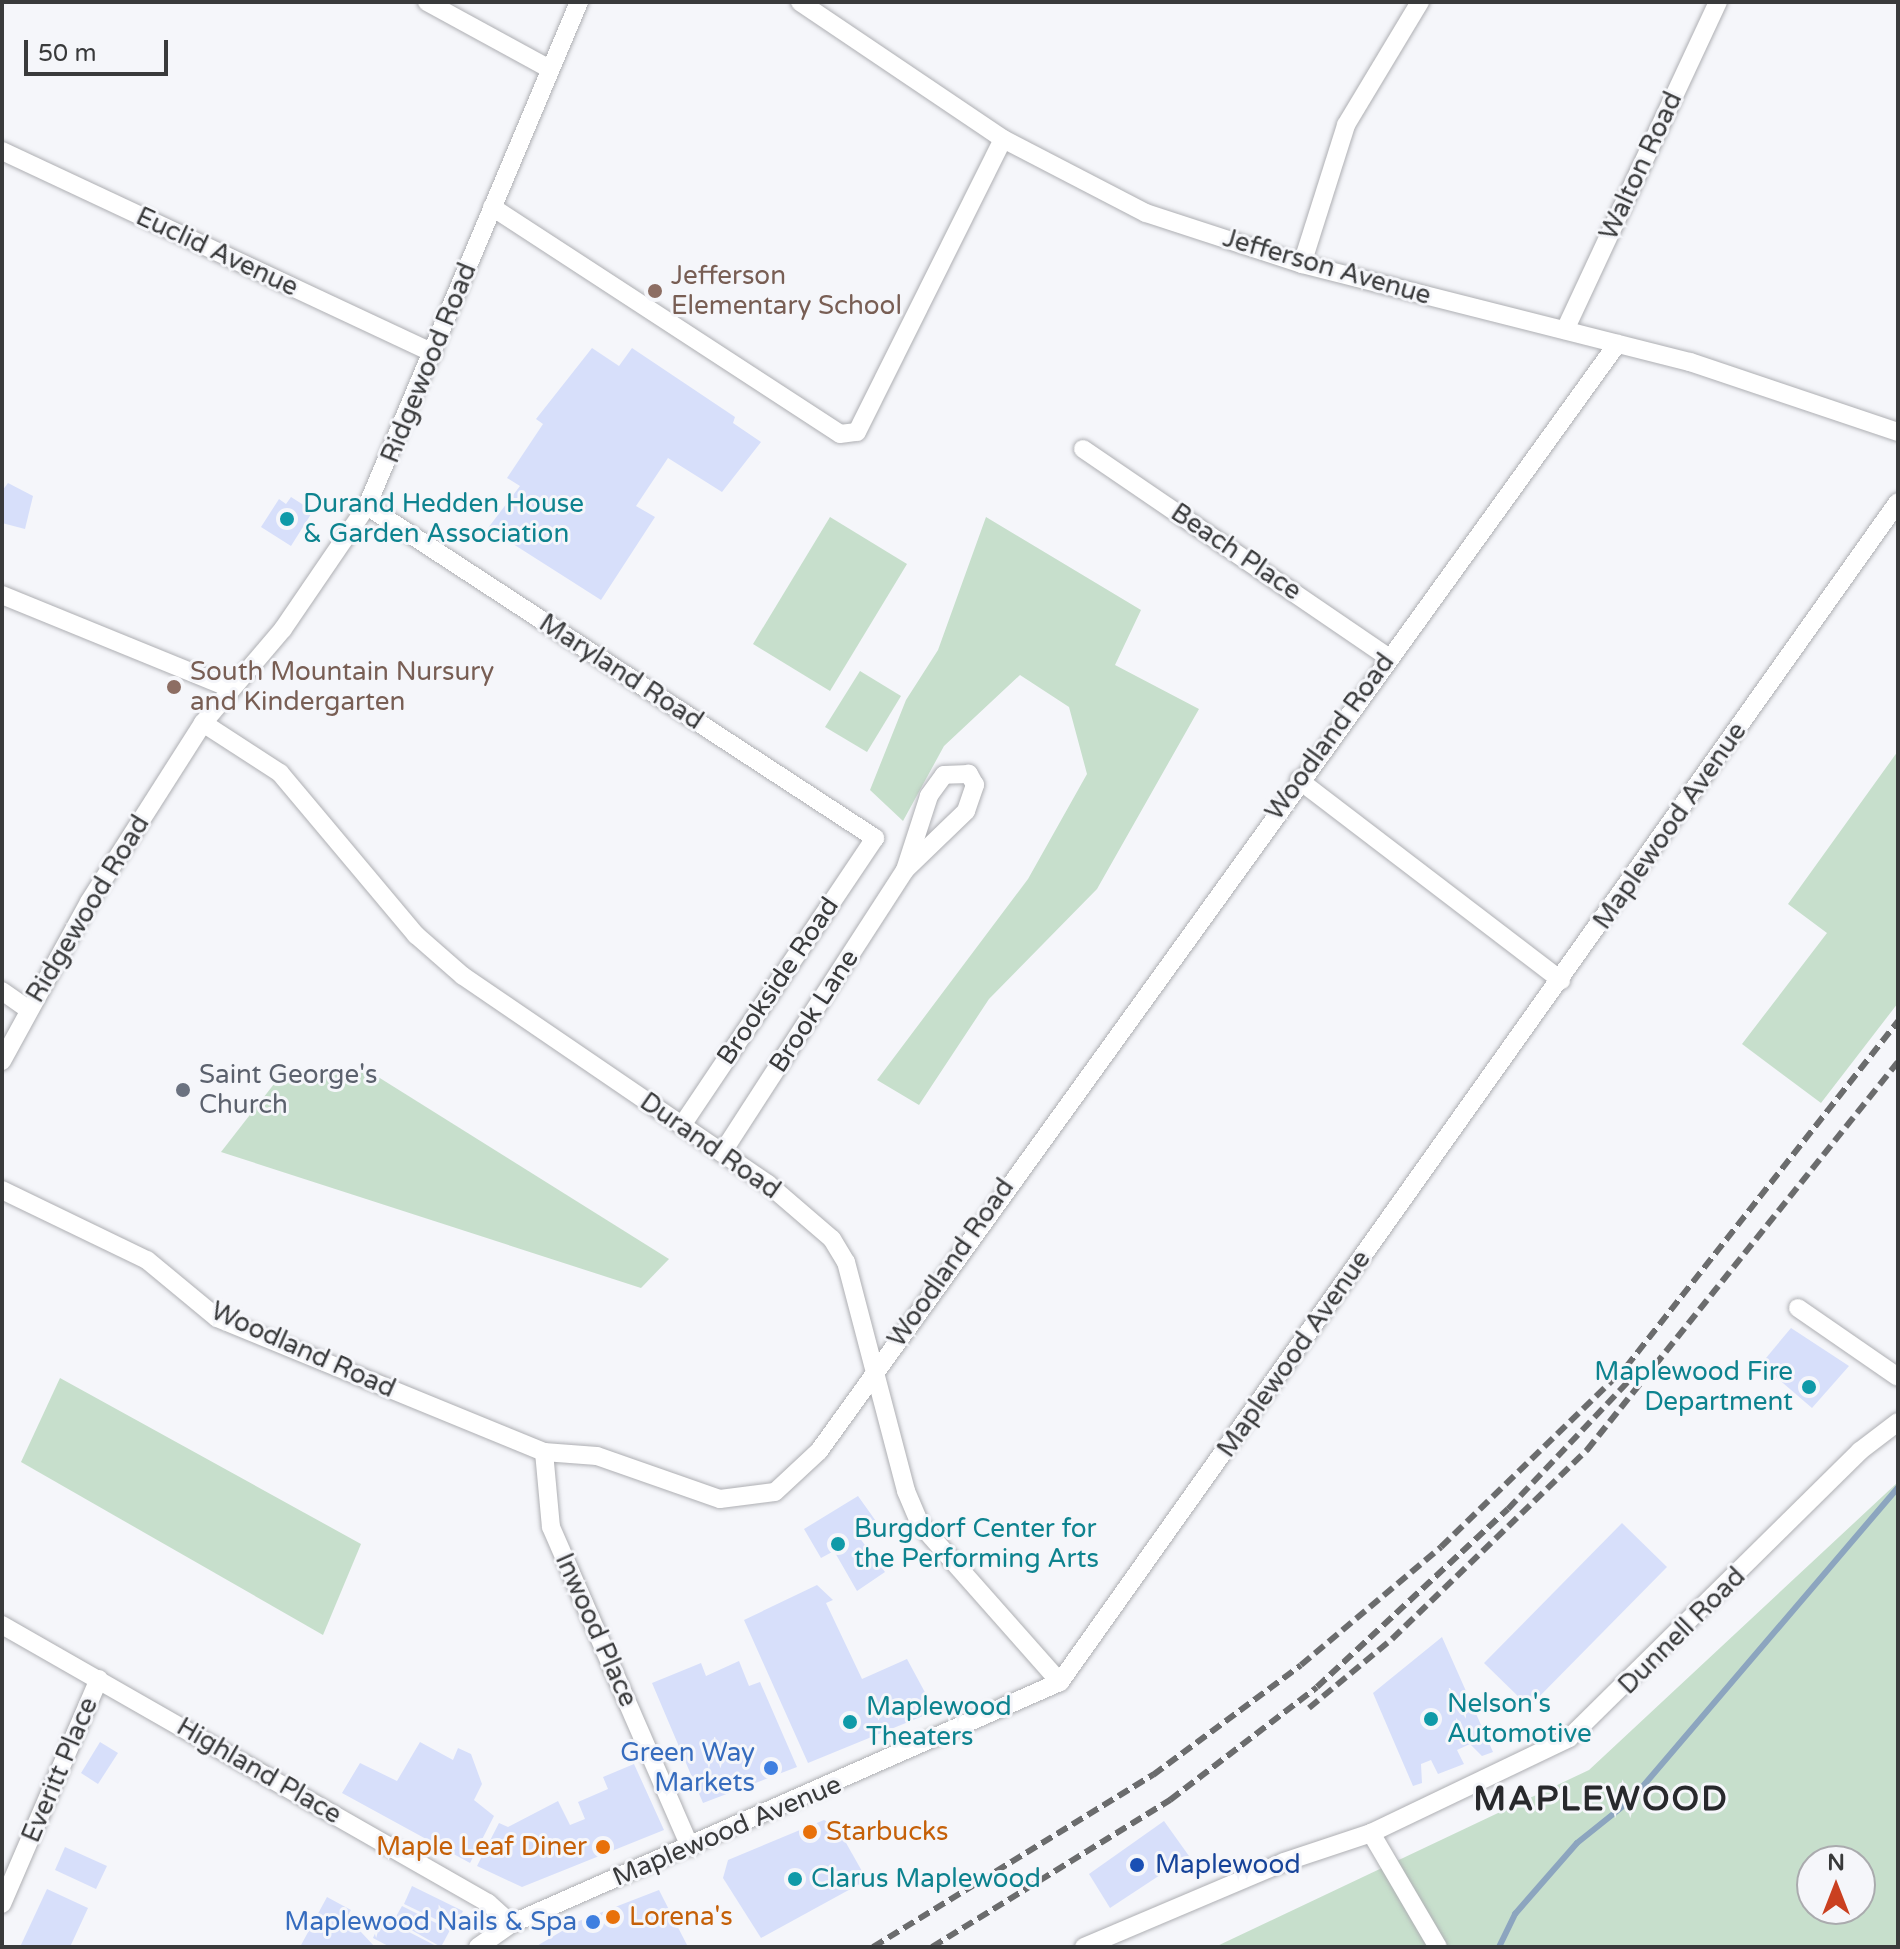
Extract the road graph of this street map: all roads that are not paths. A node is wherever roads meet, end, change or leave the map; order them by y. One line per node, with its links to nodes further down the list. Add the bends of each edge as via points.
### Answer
1 (427, 2): 6 (street)
2 (579, 2): 6 (street, Ridgewood Road)
3 (800, 2): 7 (street, Jefferson Avenue)
4 (1419, 2): 10 (street, via 1346,125)
5 (1718, 2): 11 (street, Walton Road)
6 (550, 69): 9 (street, Ridgewood Road)
7 (1003, 139): 9 (street, via 857,432 840,434); 10 (street, Jefferson Avenue, via 1132,207)
8 (2, 151): 13 (street, Euclid Avenue)
9 (492, 207): 13 (street, Ridgewood Road)
10 (1302, 264): 11 (street, Jefferson Avenue)
11 (1565, 330): 12 (street, Jefferson Avenue)
12 (1617, 344): 14 (street, Jefferson Avenue); 19 (street, Woodland Road)
13 (433, 353): 17 (street, Ridgewood Road)
14 (1898, 432)
15 (1083, 449): 19 (street, Beach Place)
16 (1898, 502): 25 (street, Maplewood Avenue)
17 (367, 506): 20 (street, Ridgewood Road, via 283,629); 23 (street, Maryland Road)
18 (2, 595): 20 (street)
19 (1387, 656): 22 (street, Woodland Road)
20 (228, 687): 21 (street, Ridgewood Road)
21 (203, 723): 27 (street, Ridgewood Road); 29 (street, Durand Road, via 280,773 416,935 463,976)
22 (1299, 780): 25 (street); 33 (street, Woodland Road)
23 (875, 838): 29 (street, Brookside Road)
24 (905, 870): 24 (street, Brook Lane, via 966,811 975,785 969,774 944,775 929,796); 30 (street, Brook Lane)
25 (1561, 980): 39 (street, Maplewood Avenue)
26 (2, 991): 27 (street)
27 (28, 1009): 28 (street, Ridgewood Road)
28 (2, 1061)
29 (682, 1125): 30 (street, Durand Road)
30 (722, 1153): 33 (street, Durand Road, via 832,1239 846,1262)
31 (2, 1190): 36 (street, Woodland Road, via 147,1260 217,1318)
32 (1798, 1308): 34 (street)
33 (876, 1371): 36 (street, Woodland Road, via 803,1471 775,1492 756,1497 701,1495 597,1456); 39 (street, Durand Road, via 920,1524)
34 (1898, 1377)
35 (1898, 1422): 40 (street, Dunnell Road, via 1860,1451 1592,1720 1538,1758)
36 (544, 1452): 41 (street, Inwood Place, via 551,1527)
37 (2, 1625): 38 (street, Highland Place)
38 (99, 1679): 42 (street, Everitt Place); 43 (street, Highland Place, via 488,1903)
39 (1060, 1682): 41 (street, Maplewood Avenue)
40 (1371, 1833): 45 (street, Dunnell Road, via 1284,1862); 46 (street)
41 (690, 1847): 43 (street, Maplewood Avenue)
42 (2, 1904)
43 (511, 1924): 44 (street, Maplewood Avenue)
44 (478, 1947)
45 (1084, 1947)
46 (1438, 1947)

